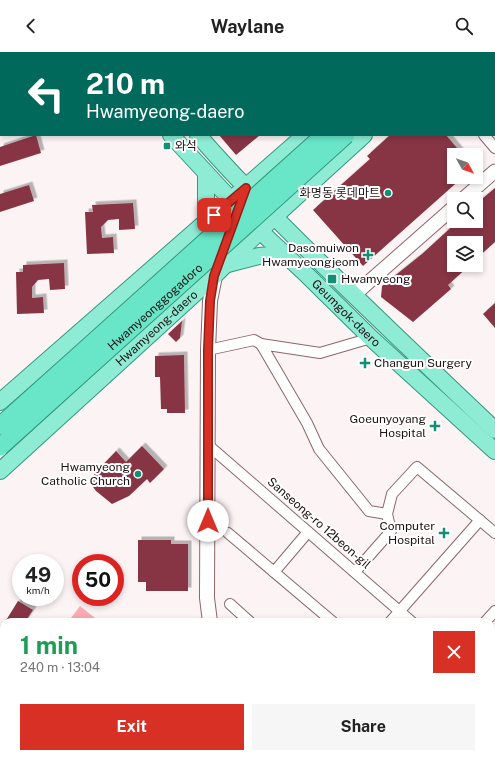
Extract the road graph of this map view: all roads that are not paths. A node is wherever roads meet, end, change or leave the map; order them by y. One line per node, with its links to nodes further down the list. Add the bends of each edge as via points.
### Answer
1 (172, 136): 10 (main road, Geumgok-daero)
2 (199, 136): 11 (main road, Geumgok-daero)
3 (304, 136): 11 (main road)
4 (323, 136): 26 (highway, Hwamyeonggogadoro, bridge)
5 (345, 136): 29 (highway, Hwamyeonggogadoro, bridge)
6 (363, 136): 15 (main road, Hwamyeong-daero)
7 (485, 136): 8 (street)
8 (495, 148)
9 (495, 171): 12 (street)
10 (206, 173): 13 (main road, Geumgok-daero); 16 (main road)
11 (246, 188): 13 (main road); 15 (main road, Geumgok-daero)
12 (471, 192)
13 (234, 205): 16 (main road); 17 (main road, Geumgok-daero); 20 (main road)
14 (447, 213): 21 (street)
15 (274, 217): 17 (main road, Hwamyeong-daero); 21 (main road, Geumgok-daero)
16 (206, 222): 25 (main road)
17 (260, 231): 18 (main road, Geumgok-daero); 19 (main road, Hwamyeong-daero)
18 (284, 254): 19 (main road, via 259,256); 22 (main road, Geumgok-daero)
19 (226, 264): 20 (main road, Hwamyeong-daero)
20 (214, 276): 24 (main road); 31 (main road, Hwamyeong-daero)
21 (354, 295): 27 (main road, Geumgok-daero)
22 (371, 338): 23 (street, via 320,353); 30 (main road, Geumgok-daero)
23 (261, 344): 24 (street, via 254,340); 32 (street, via 307,423 319,449 368,511)
24 (208, 350): 28 (main road)
25 (0, 402)
26 (0, 426)
27 (495, 430)
28 (208, 445): 34 (street, Sanseong-ro 12beon-gil); 41 (main road)
29 (0, 447)
30 (495, 451)
31 (3, 467)
32 (387, 514): 33 (street, via 392,494 417,467); 38 (street, via 391,531)
33 (480, 520): 36 (street); 40 (street)
34 (308, 532): 37 (street); 38 (street, Sanseong-ro 12beon-gil)
35 (228, 533): 37 (street)
36 (495, 533)
37 (274, 572): 43 (street)
38 (355, 572): 40 (street, Sanseong-ro 12beon-gil)
39 (230, 604): 42 (street)
40 (400, 611): 44 (street); 45 (street, Sanseong-ro 12beon-gil)
41 (210, 618)
42 (246, 618)
43 (328, 618)
44 (394, 618)
45 (408, 618)

